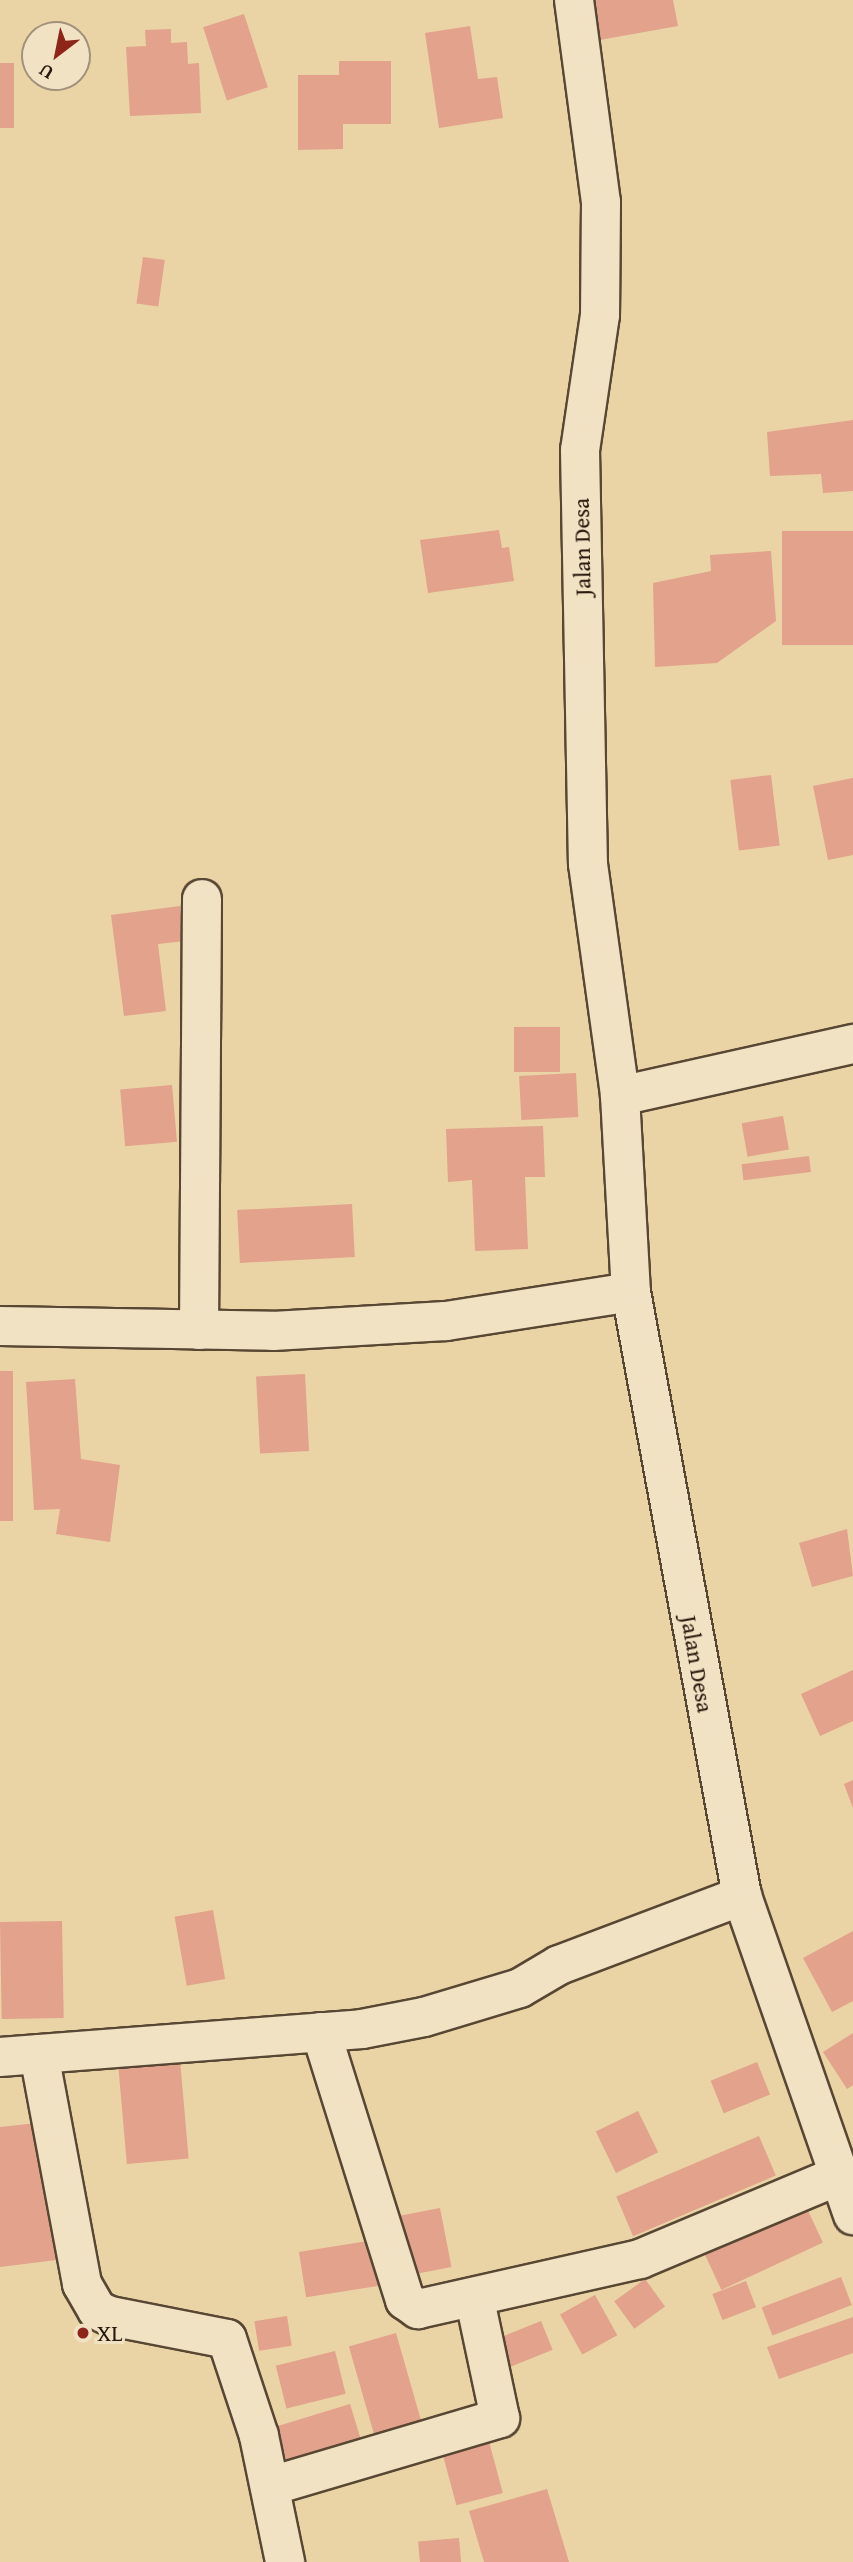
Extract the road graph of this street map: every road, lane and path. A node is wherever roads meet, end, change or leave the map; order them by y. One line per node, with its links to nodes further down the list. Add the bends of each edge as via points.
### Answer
1 (574, 0): 4 (street, Jalan Desa, via 601,202 600,315 580,450 588,864)
2 (202, 898): 7 (street)
3 (853, 1044): 4 (street)
4 (620, 1096): 5 (street, Jalan Desa)
5 (631, 1292): 7 (street, via 446,1321); 8 (street, Jalan Desa)
6 (0, 1326): 7 (street)
7 (198, 1330)
8 (742, 1896): 9 (street, via 489,1998 424,2017); 12 (street, Jalan Desa)
9 (321, 2032): 10 (street); 14 (street, via 405,2300 418,2309)
10 (39, 2054): 11 (street); 15 (street, via 82,2284 97,2310 120,2320 227,2339)
11 (0, 2057)
12 (837, 2176): 13 (street, Jalan Desa); 14 (street, via 640,2259)
13 (853, 2215)
14 (475, 2300): 15 (street, via 500,2417)
15 (271, 2486): 16 (street)
16 (285, 2562)

